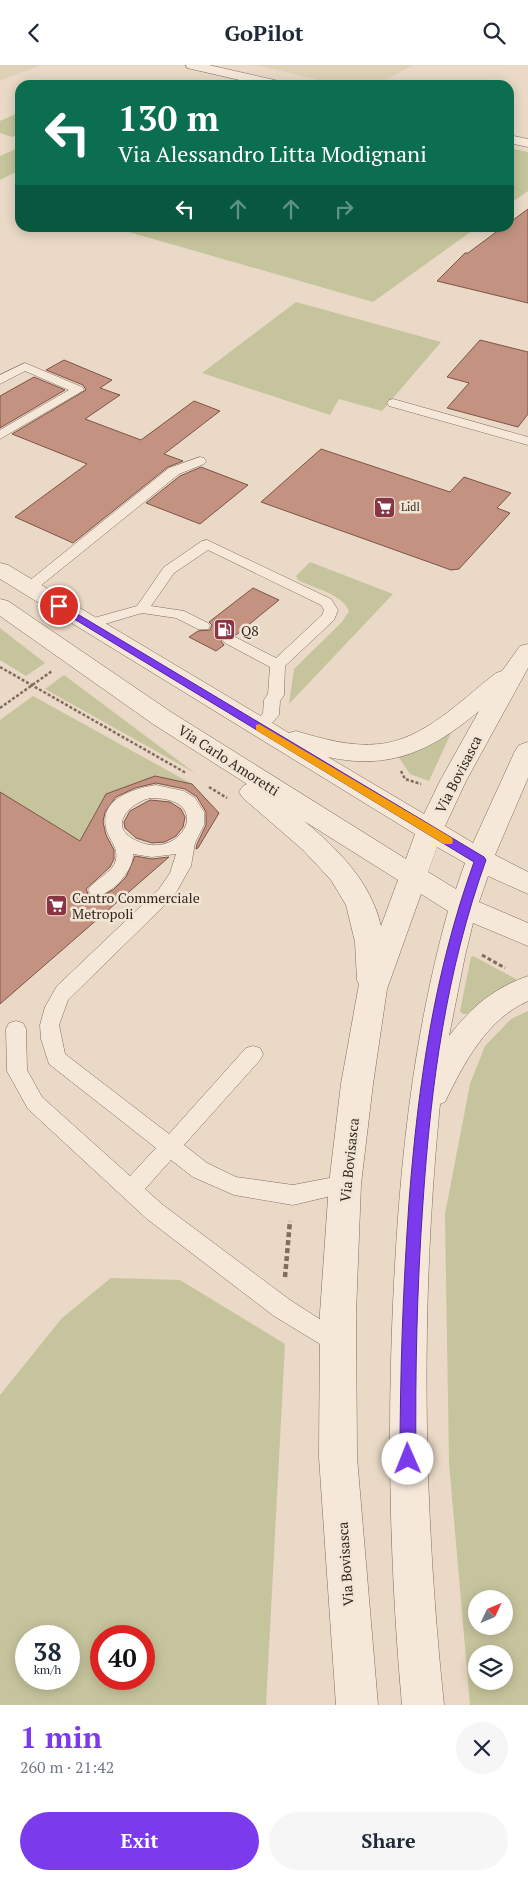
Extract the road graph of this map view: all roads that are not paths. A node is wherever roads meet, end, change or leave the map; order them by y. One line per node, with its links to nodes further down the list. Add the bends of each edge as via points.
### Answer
1 (192, 65): 2 (street)
2 (256, 80)
3 (514, 140): 4 (street)
4 (528, 143)
5 (0, 380): 7 (lane, via 25,366 78,390)
6 (393, 403): 8 (lane)
7 (0, 435)
8 (528, 441)
9 (200, 461): 11 (lane, via 174,471)
10 (0, 571): 11 (street)
11 (29, 588): 14 (street)
12 (0, 606): 19 (street, Via Carlo Amoretti)
13 (142, 609): 14 (lane); 15 (lane, via 179,614); 18 (lane, via 169,570 206,544 326,602 332,610 329,617)
14 (88, 624): 20 (street)
15 (203, 626)
16 (230, 640): 18 (lane)
17 (521, 660): 20 (street, via 455,717 424,738 391,751 370,753 329,749); 22 (street, Via Bovisasca, via 453,781)
18 (278, 665): 20 (lane, via 271,715)
19 (162, 718): 26 (street, Via Carlo Amoretti); 32 (street, via 284,819 342,875 361,905 370,948)
20 (262, 729): 22 (street)
21 (528, 751): 25 (street, via 499,810)
22 (430, 830): 25 (street); 26 (street, Via Bovisasca)
23 (119, 838): 24 (lane, via 139,850 165,850); 24 (lane, via 114,829 117,811 141,796 171,793 182,797 196,813 194,831); 28 (lane, via 125,861)
24 (187, 839): 36 (lane, via 184,862 172,887 61,995 49,1023 56,1058)
25 (480, 860): 27 (street); 29 (street)
26 (413, 876): 29 (street, Via Carlo Amoretti); 32 (street, Via Bovisasca)
27 (528, 883)
28 (97, 890)
29 (464, 907): 30 (street, Via Carlo Amoretti); 35 (street, via 435,1029)
30 (528, 935)
31 (518, 979): 35 (street, via 471,1028 454,1051)
32 (372, 989): 37 (street, Via Bovisasca)
33 (16, 1029): 38 (lane, via 17,1071 35,1103)
34 (253, 1054): 36 (lane)
35 (422, 1117): 41 (street, via 413,1229 408,1401 409,1519)
36 (170, 1146): 37 (lane, via 200,1170 234,1186 293,1195); 38 (lane)
37 (345, 1184): 39 (street, Via Bovisasca)
38 (131, 1190): 39 (lane, via 155,1212 282,1308)
39 (338, 1344): 40 (street, Via Bovisasca, via 339,1473)
40 (357, 1705)
41 (423, 1705)

